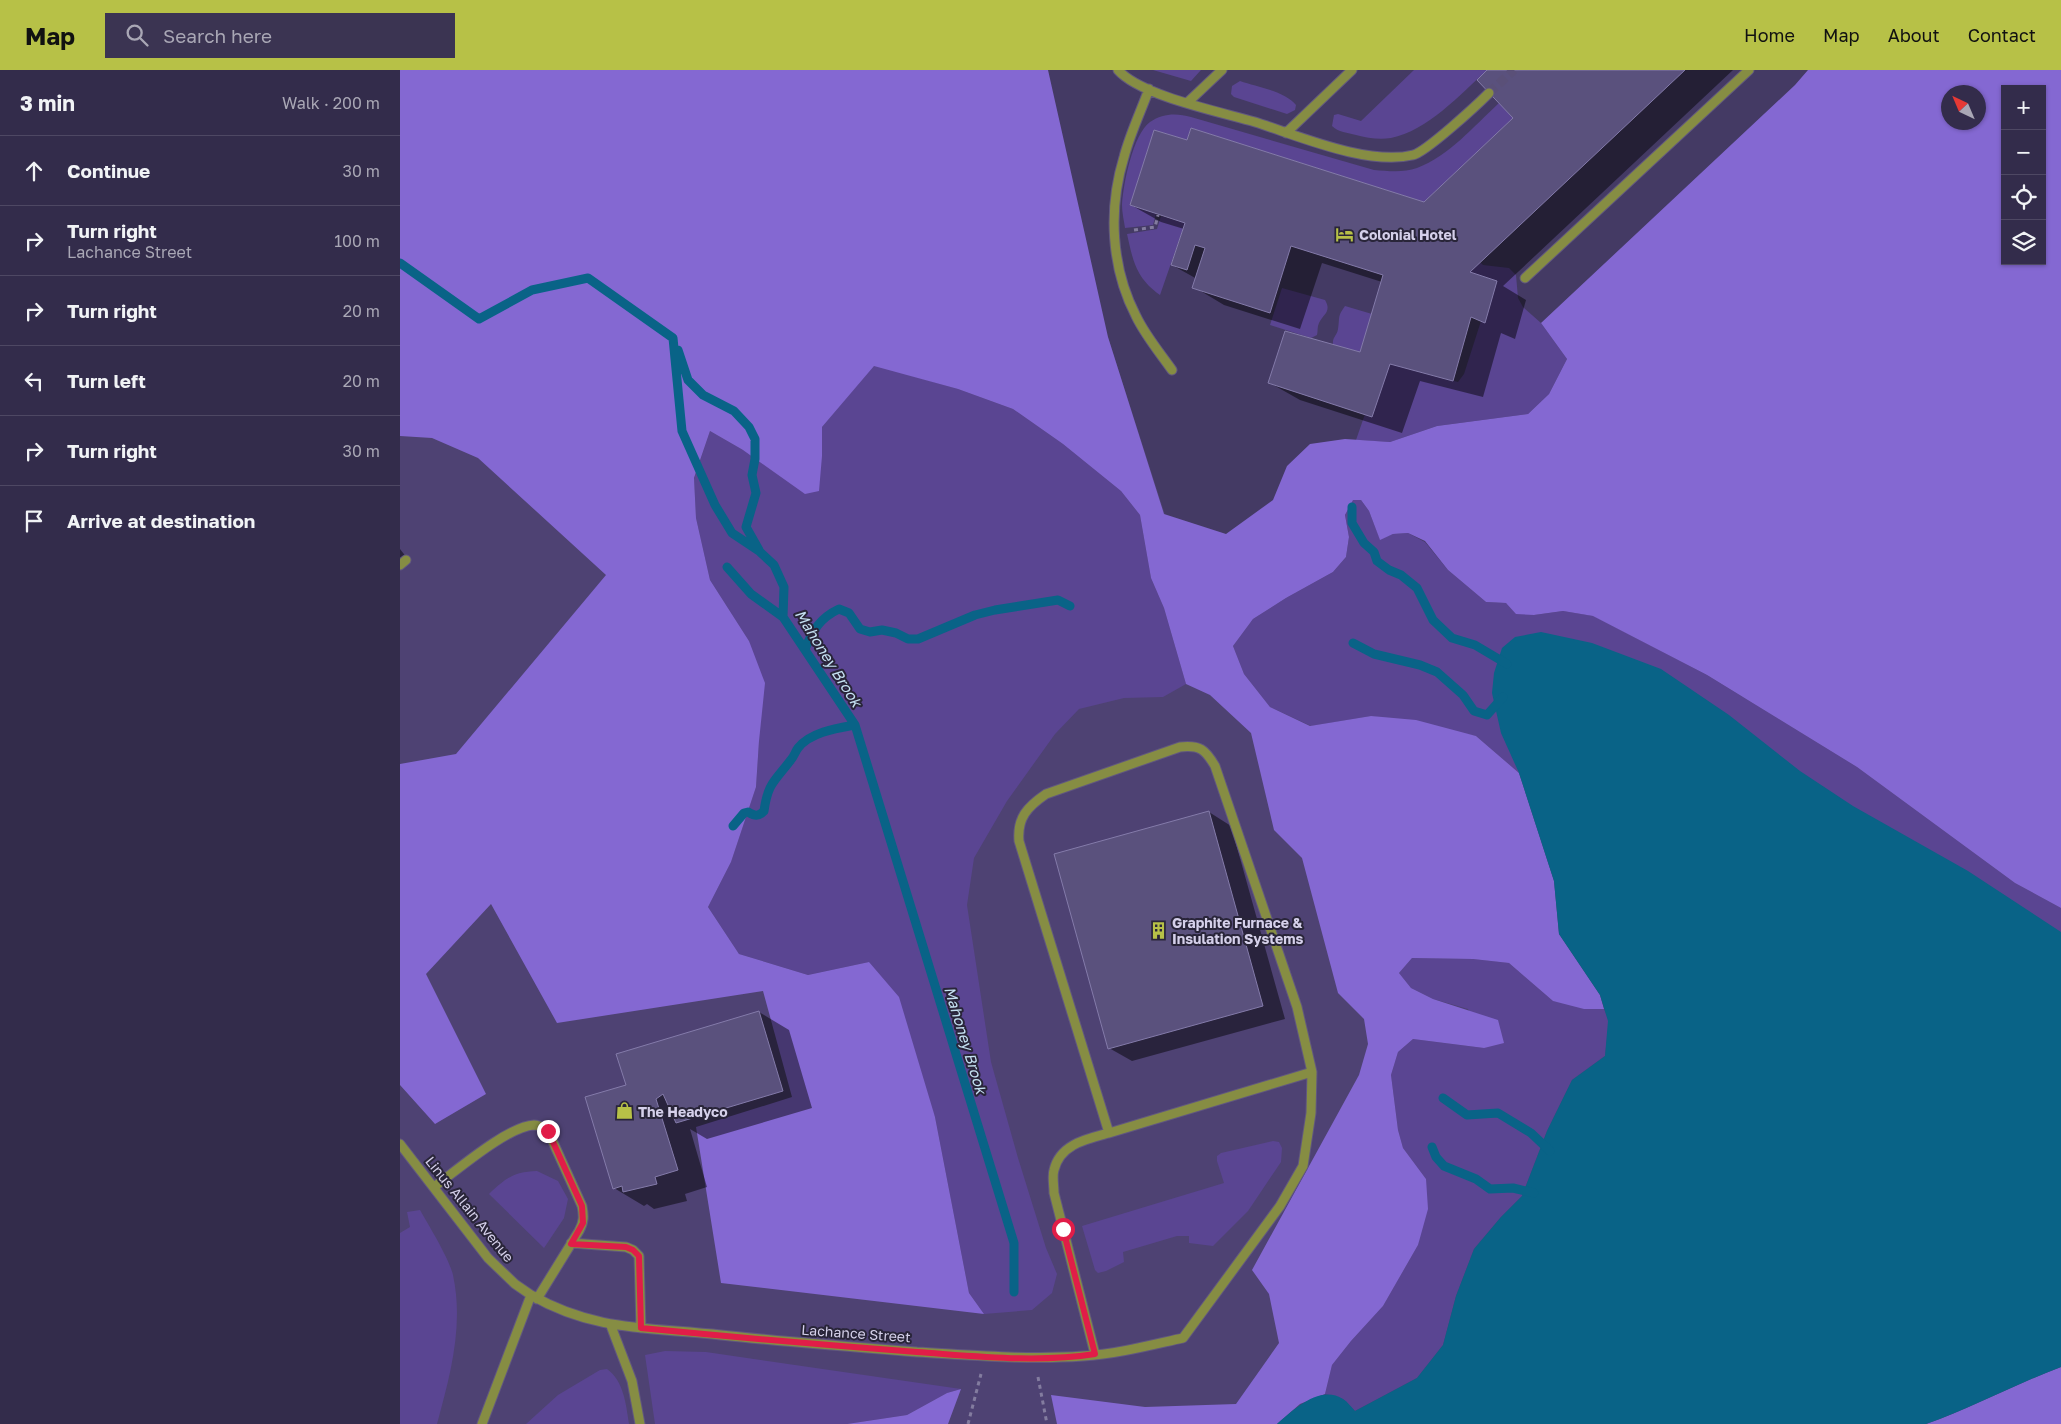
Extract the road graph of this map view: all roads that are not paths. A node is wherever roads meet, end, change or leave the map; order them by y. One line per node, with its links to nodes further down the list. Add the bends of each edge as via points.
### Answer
1 (1118, 70): 5 (street, via 1134,83)
2 (1222, 70): 7 (street)
3 (1352, 70): 8 (street)
4 (1749, 70): 9 (street)
5 (1149, 89): 7 (street); 10 (street, via 1124,157 1114,201 1114,232 1119,272 1136,317)
6 (1489, 93): 8 (street, via 1415,155 1394,157 1348,151)
7 (1187, 104): 8 (street)
8 (1286, 133)
9 (1526, 278)
10 (1172, 370)
11 (1312, 1072): 12 (street); 12 (street, via 1297,1007 1214,766 1206,751 1193,746 1180,747 1046,794 1032,803 1018,828 1019,841); 19 (street, Lachance Street, via 1311,1113 1303,1166 1280,1206 1183,1338)
12 (1109, 1133): 19 (street, via 1078,1142 1061,1153 1053,1170 1054,1193)
13 (400, 1144): 14 (street, Linus Allain Avenue)
14 (434, 1187): 15 (street, via 499,1140 526,1127 540,1126 548,1131 582,1206 583,1223); 16 (street, Linus Allain Avenue, via 488,1258)
15 (571, 1244): 16 (street); 18 (street, via 626,1247 639,1256)
16 (534, 1297): 17 (street, Lachance Street, via 567,1314); 20 (street)
17 (611, 1326): 18 (street, Lachance Street); 21 (street, via 632,1381)
18 (641, 1328): 19 (street, Lachance Street, via 840,1347 986,1356)
19 (1095, 1354)
20 (482, 1424)
21 (640, 1424)

